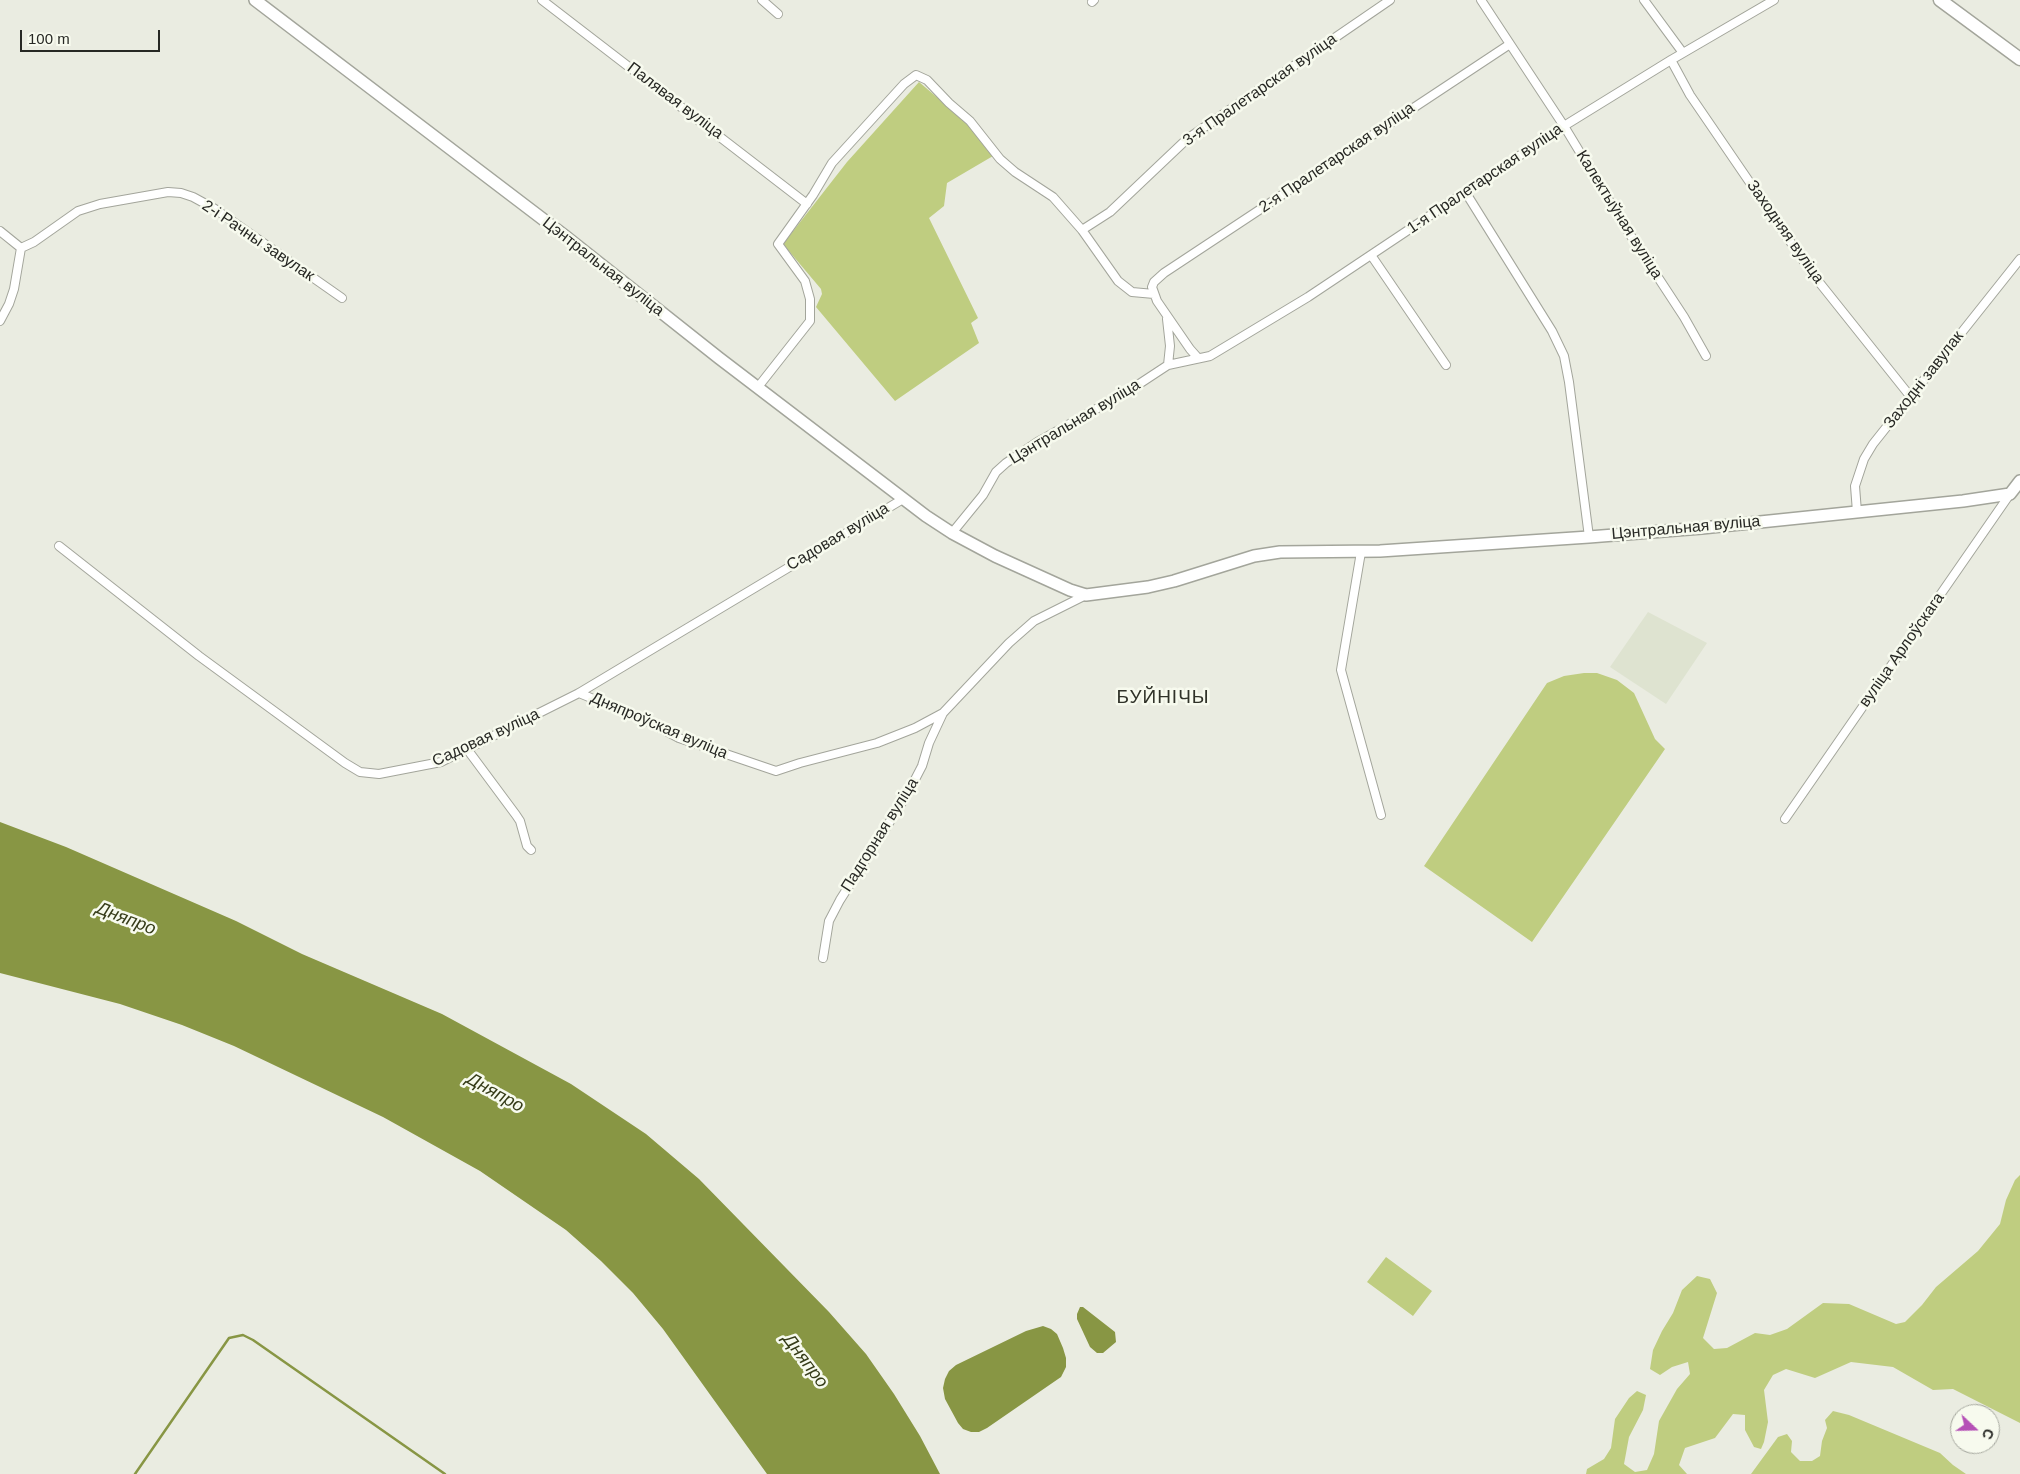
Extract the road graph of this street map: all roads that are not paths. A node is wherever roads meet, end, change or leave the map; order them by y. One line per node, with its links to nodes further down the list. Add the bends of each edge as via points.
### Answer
1 (255, 0): 30 (street, Цэнтральная вуліца)
2 (542, 0): 16 (street, Палявая вуліца)
3 (762, 0): 9 (street)
4 (1390, 0): 17 (street, 3-я Пралетарская вуліца, via 1187,139 1110,212)
5 (1481, 0): 10 (street, Калектыўная вуліца)
6 (1644, 0): 11 (street)
7 (1774, 0): 11 (street, 1-я Пралетарская вуліца)
8 (1940, 0): 12 (main road)
9 (778, 14)
10 (1510, 44): 14 (street, Калектыўная вуліца); 22 (street, 2-я Пралетарская вуліца, via 1164,273 1154,282)
11 (1683, 53): 13 (street, 1-я Пралетарская вуліца)
12 (2020, 59)
13 (1671, 60): 14 (street, 1-я Пралетарская вуліца); 31 (street, Заходняя вуліца, via 1690,95 1811,272)
14 (1564, 126): 15 (street, 1-я Пралетарская вуліца); 26 (street, Калектыўная вуліца)
15 (1466, 193): 20 (street, 1-я Пралетарская вуліца); 37 (street, via 1552,331 1564,356)
16 (807, 204): 17 (street, via 832,163 916,75 927,80 970,121 1000,159 1053,197); 30 (street, via 778,244 805,281 810,299 810,321)
17 (1082, 230): 22 (street, via 1118,281 1132,292)
18 (0, 232): 19 (street)
19 (21, 248): 23 (street, 2-і Рачны завулак, via 78,210 168,192 181,193 215,210); 25 (street, via 14,289)
20 (1371, 255): 27 (street, 1-я Пралетарская вуліца, via 1210,356); 28 (street)
21 (2020, 259): 31 (street, Заходні завулак)
22 (1154, 294): 24 (street)
23 (342, 298)
24 (1166, 315): 27 (street); 29 (street, via 1170,339)
25 (0, 321)
26 (1706, 356)
27 (1198, 358): 29 (street, Цэнтральная вуліца)
28 (1446, 365)
29 (1168, 366): 36 (street, Цэнтральная вуліца, via 1006,463)
30 (758, 387): 34 (street, Цэнтральная вуліца)
31 (1910, 396): 35 (street, Заходні завулак, via 1864,458 1856,486)
32 (2020, 480): 33 (street, вуліца Арлоўскага)
33 (2010, 494): 35 (street, Цэнтральная вуліца, via 1964,502); 46 (street, вуліца Арлоўскага)
34 (902, 499): 36 (street, Цэнтральная вуліца); 41 (street, Садовая вуліца)
35 (1857, 512): 37 (street, Цэнтральная вуліца)
36 (952, 533): 40 (street, Цэнтральная вуліца, via 1032,574)
37 (1589, 537): 39 (street, Цэнтральная вуліца)
38 (59, 546): 43 (street, Садовая вуліца, via 199,656 353,768 366,774 380,774 441,762)
39 (1361, 552): 40 (street, Цэнтральная вуліца, via 1280,552 1246,558 1161,584); 45 (street, via 1341,670)
40 (1086, 595): 42 (street, Падгорная вуліца, via 1034,622 1009,643)
41 (579, 693): 43 (street, Садовая вуліца); 44 (street, Дняпроўская вуліца, via 679,738)
42 (943, 713): 44 (street, Падгорная вуліца, via 877,743 776,771); 48 (street, Падгорная вуліца, via 908,794 829,921)
43 (467, 749): 47 (street, via 520,821)
44 (768, 770)
45 (1381, 815)
46 (1785, 819)
47 (531, 850)
48 (823, 958)

